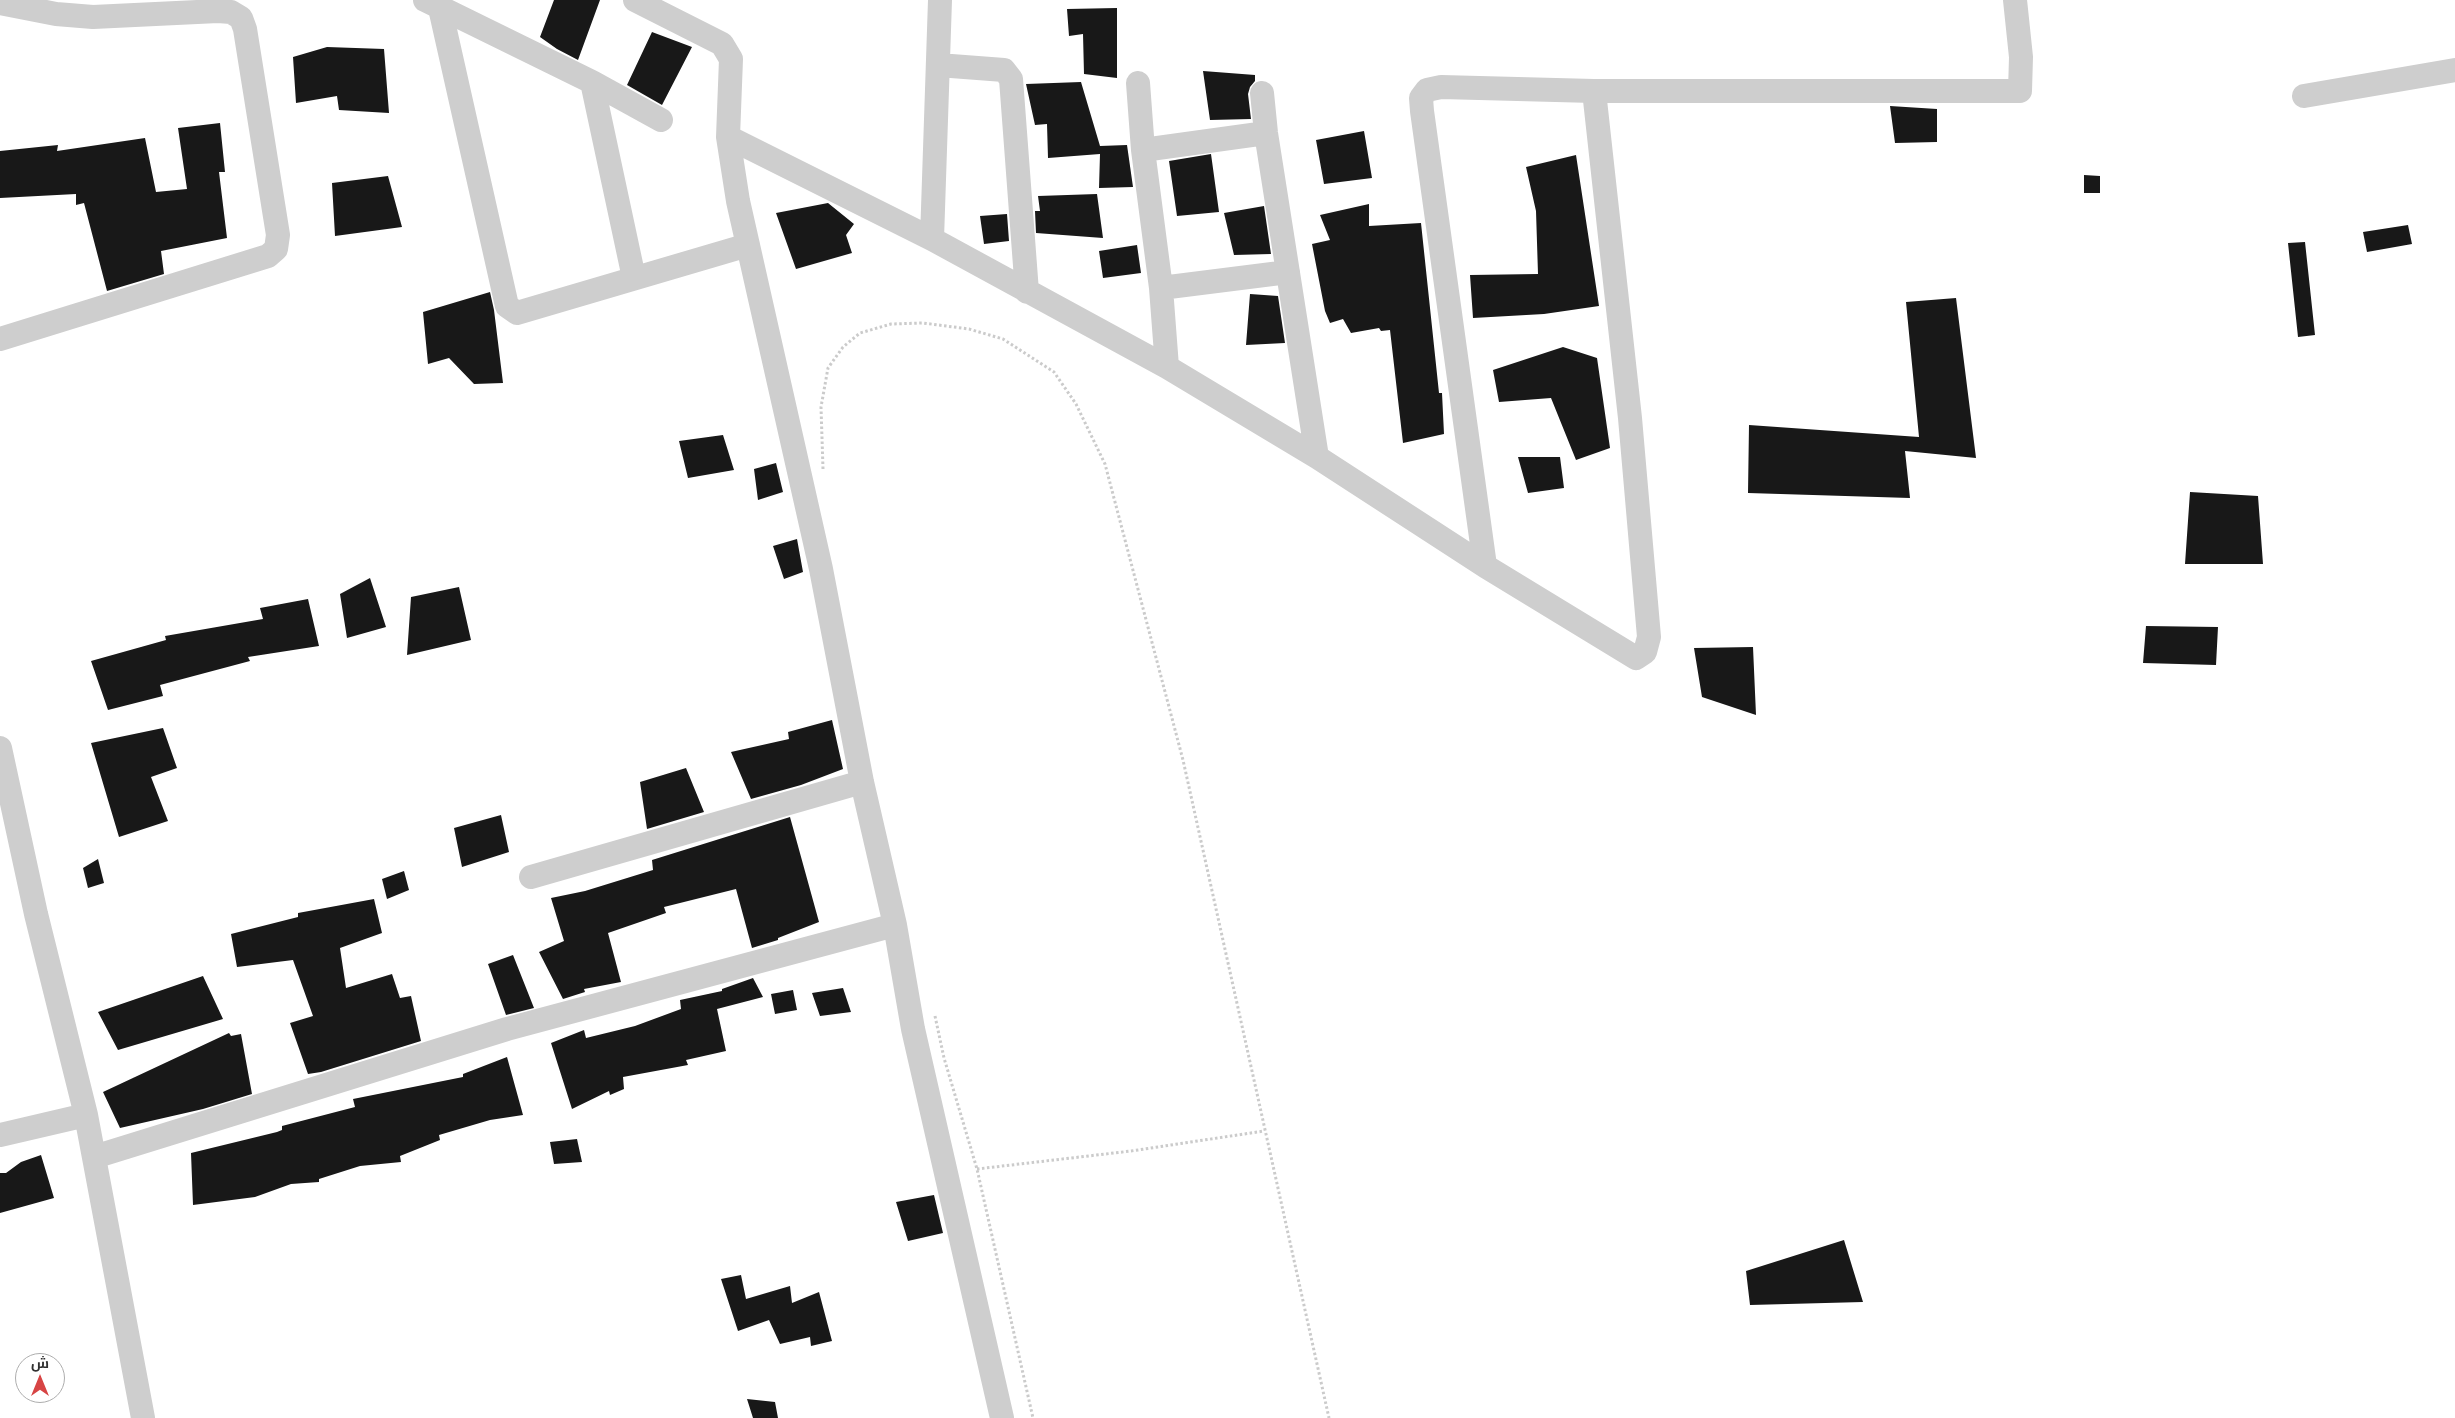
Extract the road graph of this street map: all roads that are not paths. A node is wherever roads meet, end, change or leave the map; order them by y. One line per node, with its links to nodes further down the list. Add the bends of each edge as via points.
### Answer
1 (635, 0): 15 (street, via 722,44 728,51 731,59)
2 (940, 0): 6 (street)
3 (2016, 0): 10 (street, via 2020,91)
4 (0, 3): 23 (street, via 56,14 93,17 218,11 231,12 241,18 246,29 278,235 276,248 268,256)
5 (433, 4): 8 (street); 20 (street, via 508,306 517,313)
6 (938, 65): 17 (street); 22 (street, via 1004,70 1011,79)
7 (2455, 70): 12 (street)
8 (592, 82): 13 (street); 20 (street)
9 (1138, 83): 16 (street)
10 (1594, 91): 26 (street, via 1441,87 1427,90 1421,98); 26 (street, via 1650,637 1645,652 1636,658 1623,652)
11 (1262, 93): 14 (street)
12 (2304, 96)
13 (661, 120)
14 (1266, 133): 16 (street); 19 (street)
15 (728, 137): 17 (street); 18 (street)
16 (1143, 150): 21 (street)
17 (932, 239): 22 (street)
18 (748, 245): 20 (street); 28 (street, via 821,569)
19 (1288, 272): 21 (street); 25 (street)
20 (634, 278)
21 (1161, 288): 24 (street)
22 (1027, 292): 24 (street)
23 (0, 339)
24 (1167, 367): 25 (street)
25 (1317, 457): 26 (street)
26 (1484, 566)
27 (0, 748): 31 (street, via 36,914)
28 (862, 782): 29 (street); 30 (street)
29 (531, 877)
30 (895, 925): 33 (street, via 507,1029); 35 (street, via 912,1029)
31 (86, 1115): 32 (street); 33 (street)
32 (0, 1134)
33 (94, 1157): 34 (street)
34 (143, 1418)
35 (1002, 1418)

